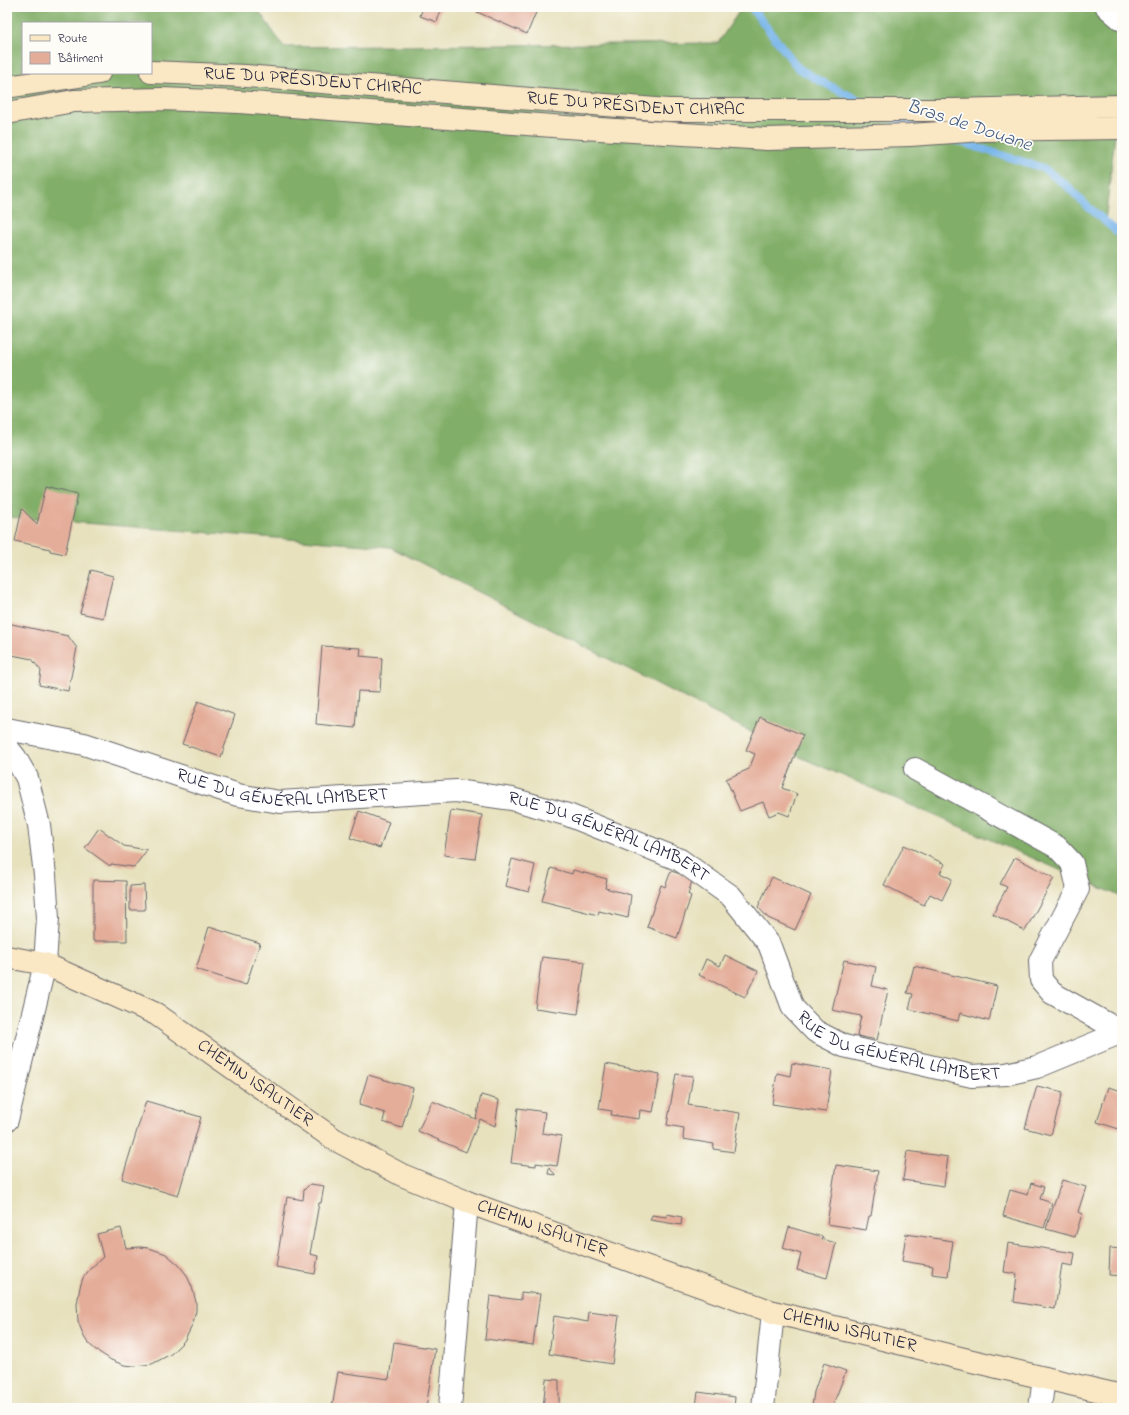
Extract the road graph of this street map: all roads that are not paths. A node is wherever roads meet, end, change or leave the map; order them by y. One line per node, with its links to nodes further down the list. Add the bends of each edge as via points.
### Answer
1 (1107, 7): 2 (street)
2 (1122, 20)
3 (152, 72): 6 (main road, RUE DU PRÉSIDENT CHIRAC, via 246,76 668,110 867,111)
4 (92, 74): 5 (main road)
5 (7, 87)
6 (1122, 106)
7 (7, 112): 8 (main road, RUE DU PRÉSIDENT CHIRAC, via 74,101 161,99 239,102 566,127 767,139 983,130)
8 (1122, 128)
9 (7, 729): 14 (street, RUE DU GÉNÉRAL LAMBERT, via 84,744 238,795 280,802 456,791 512,799 568,815 680,860 731,896 769,944 793,1008 816,1031 844,1046 972,1076 1037,1067)
10 (7, 747): 13 (street, via 27,778 38,825 48,918)
11 (915, 769): 14 (street, via 1057,847 1072,863 1078,889 1040,960 1041,980 1052,993)
12 (7, 957): 13 (main road, CHEMIN ISAUTIER)
13 (45, 964): 15 (street); 16 (main road, CHEMIN ISAUTIER, via 156,1014 334,1139 402,1174)
14 (1122, 1032)
15 (7, 1120)
16 (467, 1202): 17 (main road, CHEMIN ISAUTIER); 20 (street)
17 (773, 1312): 18 (main road, CHEMIN ISAUTIER); 21 (street)
18 (1044, 1378): 19 (main road, CHEMIN ISAUTIER); 22 (street)
19 (1122, 1396)
20 (450, 1408)
21 (763, 1408)
22 (1040, 1408)

